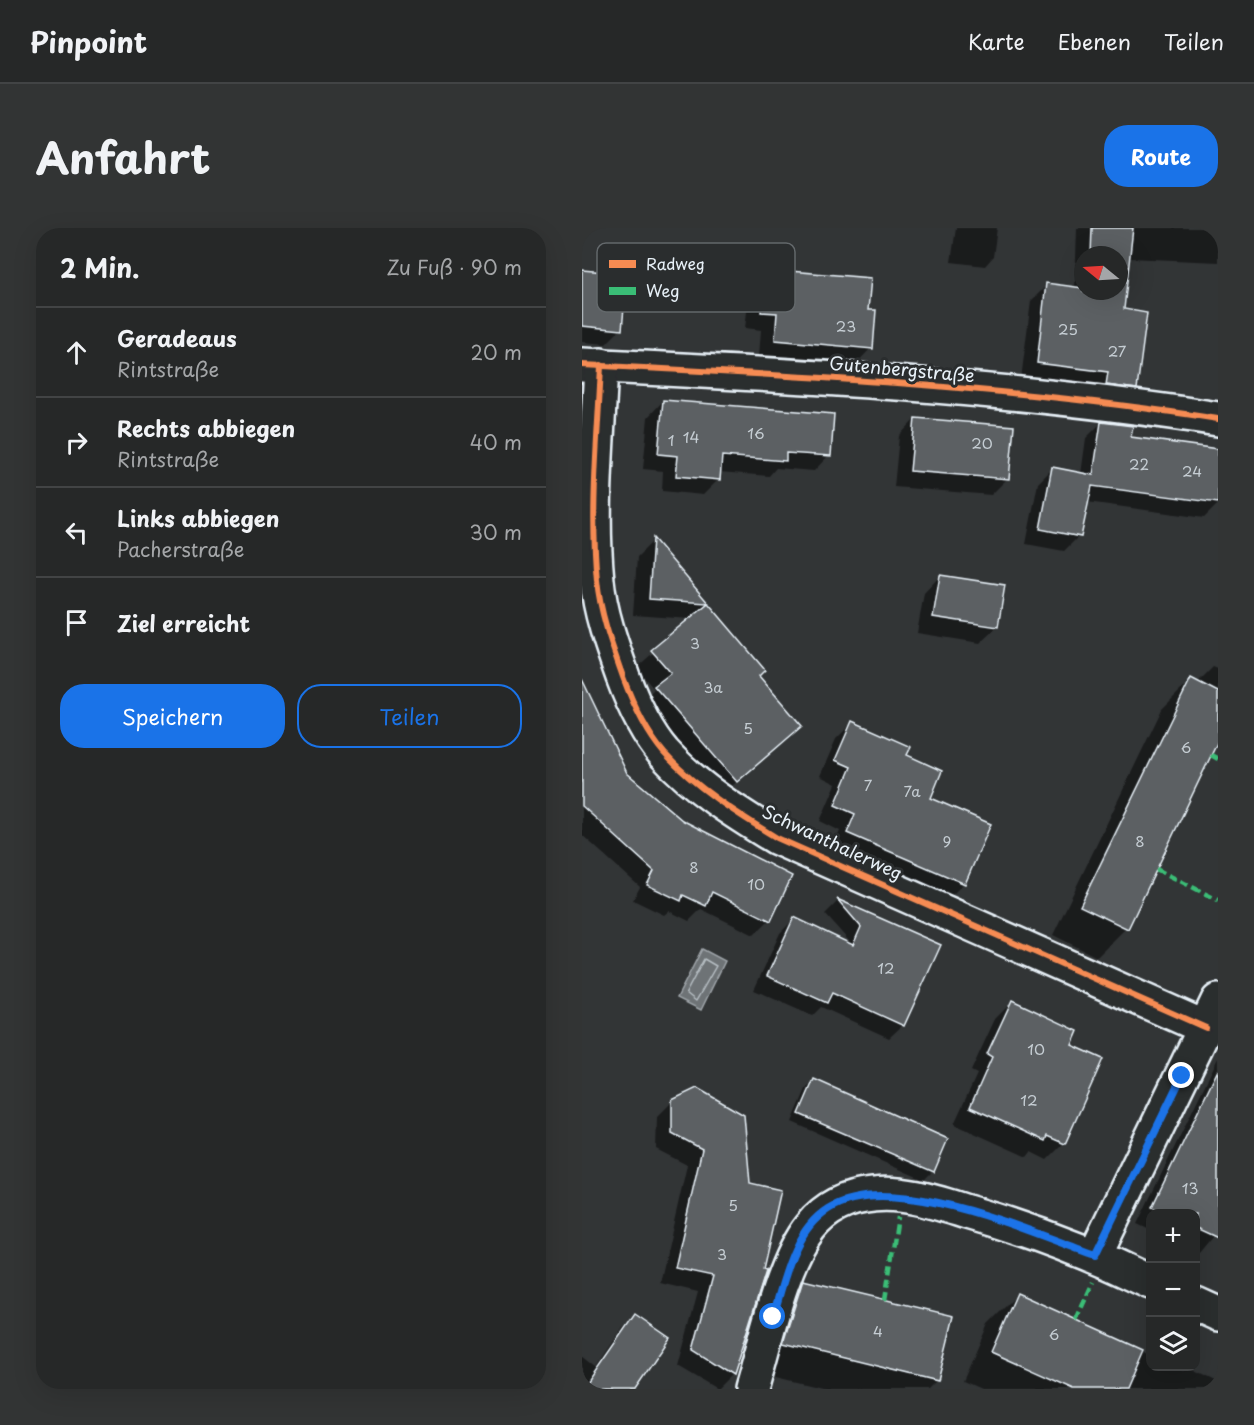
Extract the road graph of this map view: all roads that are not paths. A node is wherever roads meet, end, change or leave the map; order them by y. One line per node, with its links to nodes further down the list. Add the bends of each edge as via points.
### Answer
1 (591, 365): 2 (street, Gutenbergstraße, via 999,393 1131,405); 3 (street, Schwanthalerweg, via 597,582 610,641 635,709 663,751 696,784 777,837)
2 (1218, 419)
3 (1212, 1015): 4 (street)
4 (1095, 1255): 5 (street); 8 (street, via 945,1205 904,1196 875,1194 852,1198 827,1209 792,1253)
5 (1146, 1280)
6 (1200, 1306): 7 (street)
7 (1218, 1314)
8 (751, 1389)

